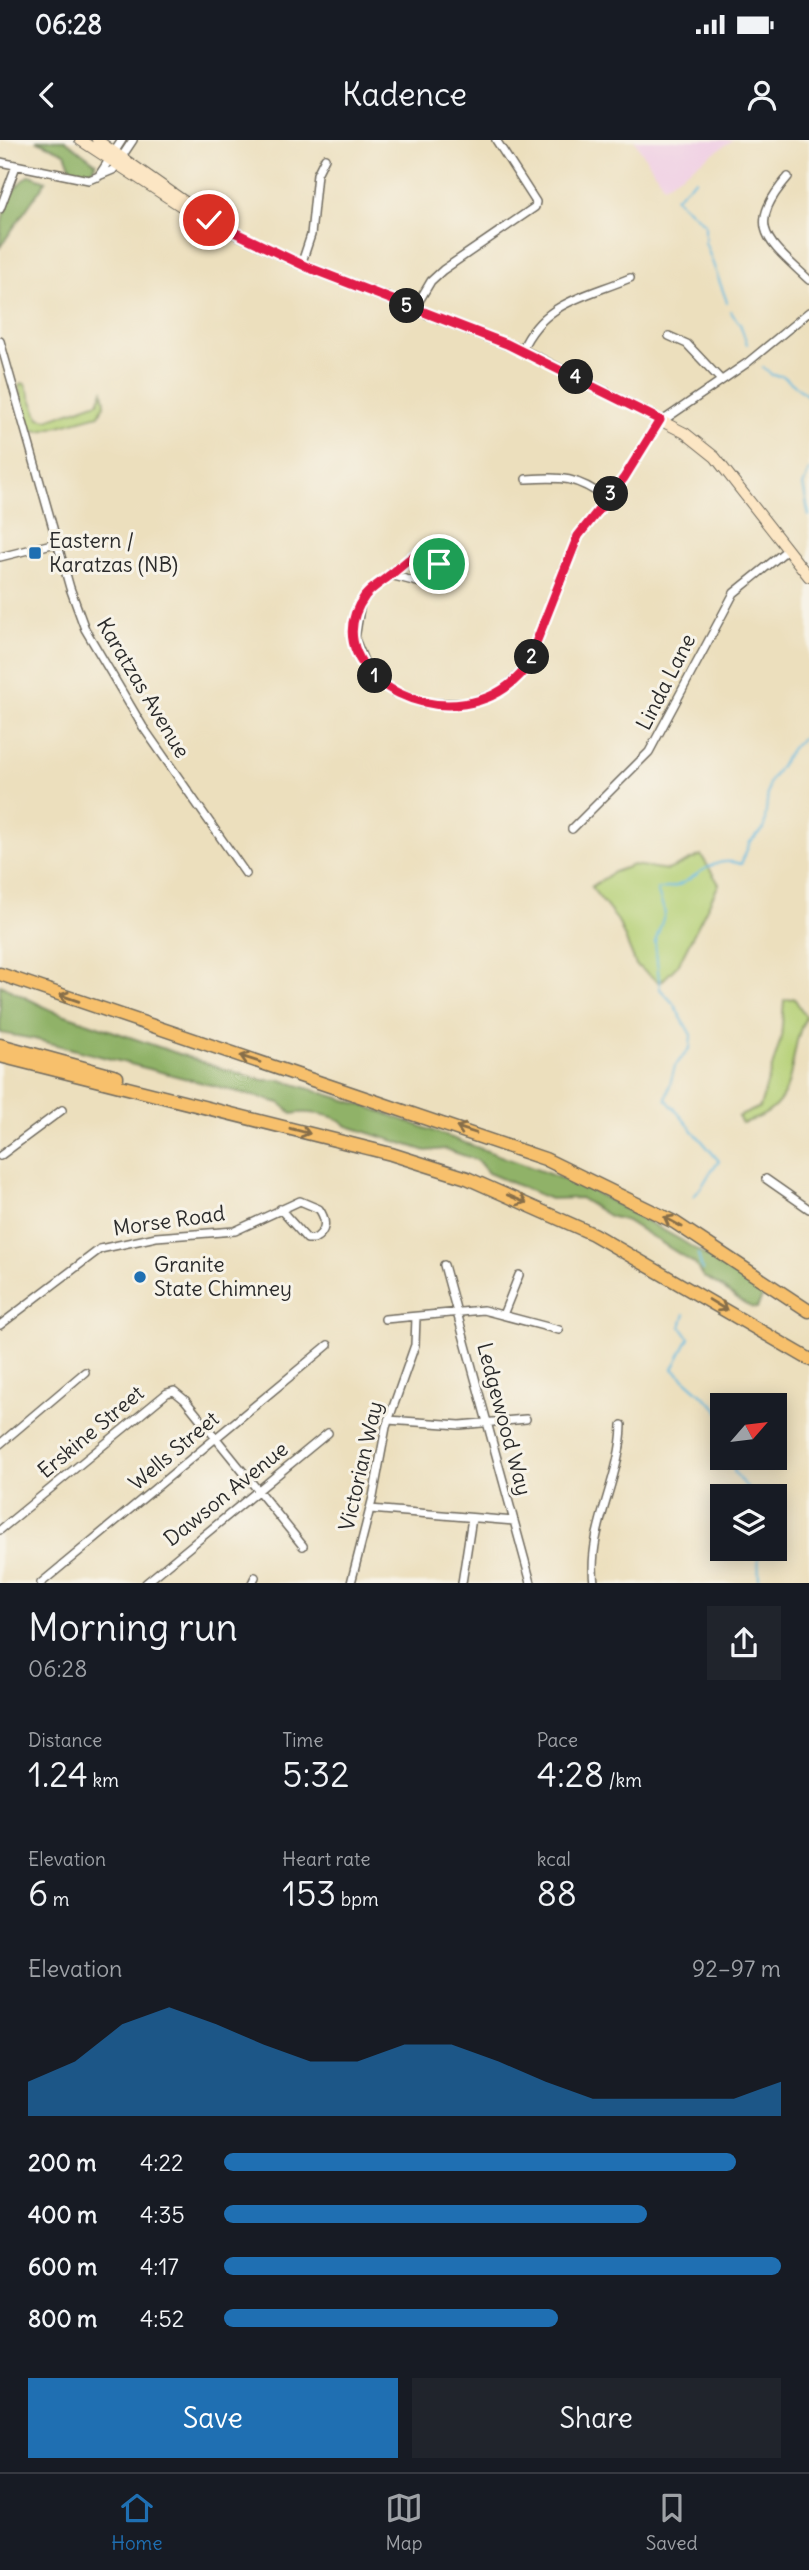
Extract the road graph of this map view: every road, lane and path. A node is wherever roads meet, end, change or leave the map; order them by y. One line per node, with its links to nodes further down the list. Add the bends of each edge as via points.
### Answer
1 (80, 140): 6 (main road)
2 (97, 140): 6 (main road)
3 (122, 140): 6 (street)
4 (133, 140): 9 (street)
5 (496, 140): 17 (street, via 535,207 435,276)
6 (110, 155): 9 (main road); 11 (street)
7 (325, 158): 14 (street, via 317,174 311,234)
8 (0, 162): 10 (street)
9 (120, 162): 11 (street); 14 (main road, via 209,220)
10 (16, 166): 11 (street, via 82,181); 13 (street)
11 (98, 177)
12 (788, 177): 16 (street, via 768,201 765,229 772,244)
13 (0, 209)
14 (301, 265): 17 (main road)
15 (630, 278): 21 (street, via 545,315 532,328)
16 (809, 280)
17 (415, 308): 21 (main road)
18 (809, 312): 22 (street)
19 (669, 336): 22 (street, via 687,344)
20 (0, 341): 26 (street, Karatzas Avenue)
21 (522, 351): 23 (main road)
22 (721, 380): 23 (street)
23 (660, 420): 25 (street); 27 (main road, via 709,451)
24 (526, 479): 25 (street, via 569,478 589,485)
25 (607, 499): 29 (street, via 572,549 526,668 515,681 486,699 422,703 394,692 371,673 357,648 356,618 366,594)
26 (56, 543): 28 (street); 32 (street, Karatzas Avenue, via 76,608 93,644 174,775)
27 (788, 550): 30 (main road); 31 (street, Linda Lane, via 734,593 649,752)
28 (0, 556)
29 (390, 575): 29 (street, via 425,583 438,575 439,564 434,556 420,552)
30 (809, 578)
31 (572, 829)
32 (246, 874)
33 (0, 969): 35 (highway)
34 (0, 974): 35 (highway)
35 (24, 982): 46 (highway, one-way to 35, via 674,1222 556,1163)
36 (0, 1045): 39 (highway)
37 (0, 1056): 39 (highway)
38 (62, 1110): 40 (street)
39 (234, 1114): 54 (highway, one-way to 54, via 467,1178 637,1258)
40 (0, 1156)
41 (766, 1179): 43 (street)
42 (280, 1209): 42 (street, Morse Road, via 307,1202 323,1215 324,1230 314,1239 307,1238); 51 (street, Morse Road, via 236,1231 156,1237 100,1249)
43 (809, 1209)
44 (444, 1265): 47 (street, Ledgewood Way)
45 (519, 1275): 48 (street)
46 (809, 1311)
47 (457, 1312): 48 (street, via 483,1310); 49 (street); 58 (street, Ledgewood Way)
48 (503, 1315): 52 (street)
49 (416, 1317): 50 (street); 57 (street, Victorian Way, via 415,1345)
50 (385, 1320)
51 (0, 1325)
52 (559, 1330)
53 (328, 1345): 61 (street, Wells Street)
54 (809, 1359)
55 (85, 1372): 62 (street)
56 (526, 1419): 58 (street)
57 (388, 1420): 58 (street, via 437,1425); 64 (street, Victorian Way)
58 (487, 1422): 66 (street, Ledgewood Way)
59 (622, 1425): 74 (street, via 595,1545)
60 (328, 1433): 63 (street, Dawson Avenue)
61 (217, 1439): 63 (street); 67 (street, Erskine Street, via 180,1395 167,1393); 69 (street, Wells Street)
62 (0, 1444)
63 (258, 1490): 68 (street); 70 (street, Dawson Avenue)
64 (370, 1509): 65 (street); 71 (street, Victorian Way)
65 (472, 1518): 66 (street); 72 (street)
66 (514, 1521): 73 (street, Ledgewood Way)
67 (0, 1530)
68 (303, 1546)
69 (41, 1583)
70 (146, 1583)
71 (351, 1583)
72 (462, 1583)
73 (531, 1583)
74 (594, 1583)

